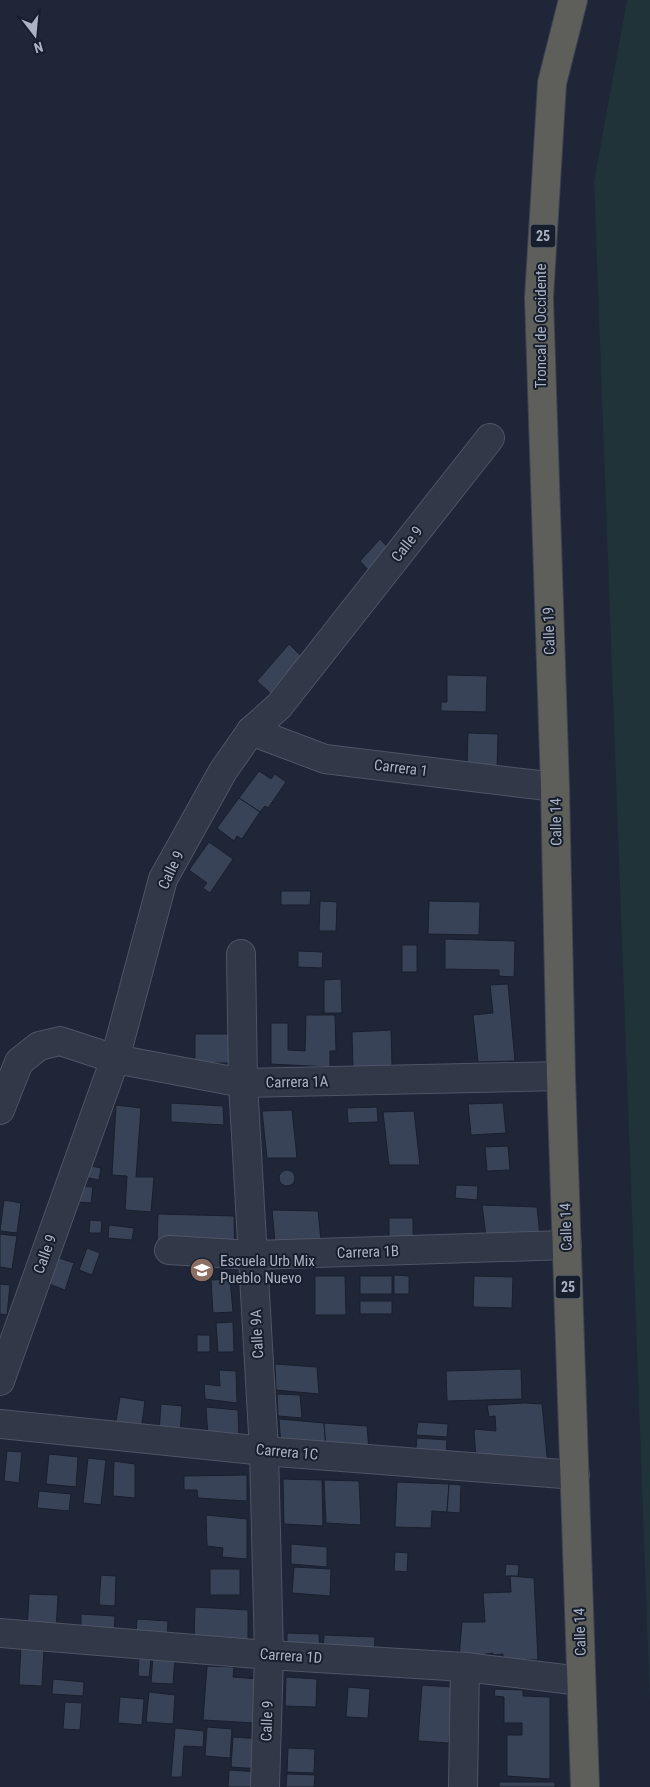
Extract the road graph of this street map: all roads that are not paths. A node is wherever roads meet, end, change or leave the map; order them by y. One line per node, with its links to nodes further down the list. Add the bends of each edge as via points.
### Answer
1 (573, 0): 3 (highway, Troncal de Occidente / 25, via 552,83 539,298)
2 (490, 438): 4 (street, Calle 9, via 279,706)
3 (543, 475): 5 (highway, Calle 19 / 25)
4 (252, 731): 5 (street, Carrera 1, via 326,759); 7 (street, Calle 9, via 223,771 163,879)
5 (555, 787): 8 (highway, Calle 14 / 25)
6 (241, 954): 9 (street, Calle 9A)
7 (115, 1059): 9 (street, Carrera 1A); 10 (street, Carrera 1A, via 60,1042 39,1046 19,1062); 14 (street, Calle 9)
8 (561, 1076): 9 (street, Carrera 1A); 11 (highway, Calle 14 / 25)
9 (243, 1083): 13 (street, Calle 9A)
10 (0, 1110)
11 (567, 1245): 13 (street, Carrera 1B); 17 (highway, Calle 14 / 25)
12 (170, 1250): 13 (street, Carrera 1B)
13 (252, 1255): 16 (street, Calle 9A)
14 (0, 1381)
15 (0, 1424): 16 (street, Carrera 1C)
16 (264, 1451): 17 (street, Carrera 1C); 19 (street, Calle 9A)
17 (575, 1475): 21 (highway, Calle 14 / 25)
18 (0, 1633): 19 (street, Carrera 1D)
19 (269, 1655): 20 (street, Carrera 1D); 22 (street, Calle 9)
20 (465, 1667): 21 (street, Carrera 1D); 23 (street)
21 (581, 1681): 24 (highway, Calle 14 / 25)
22 (265, 1787)
23 (463, 1787)
24 (585, 1787)

